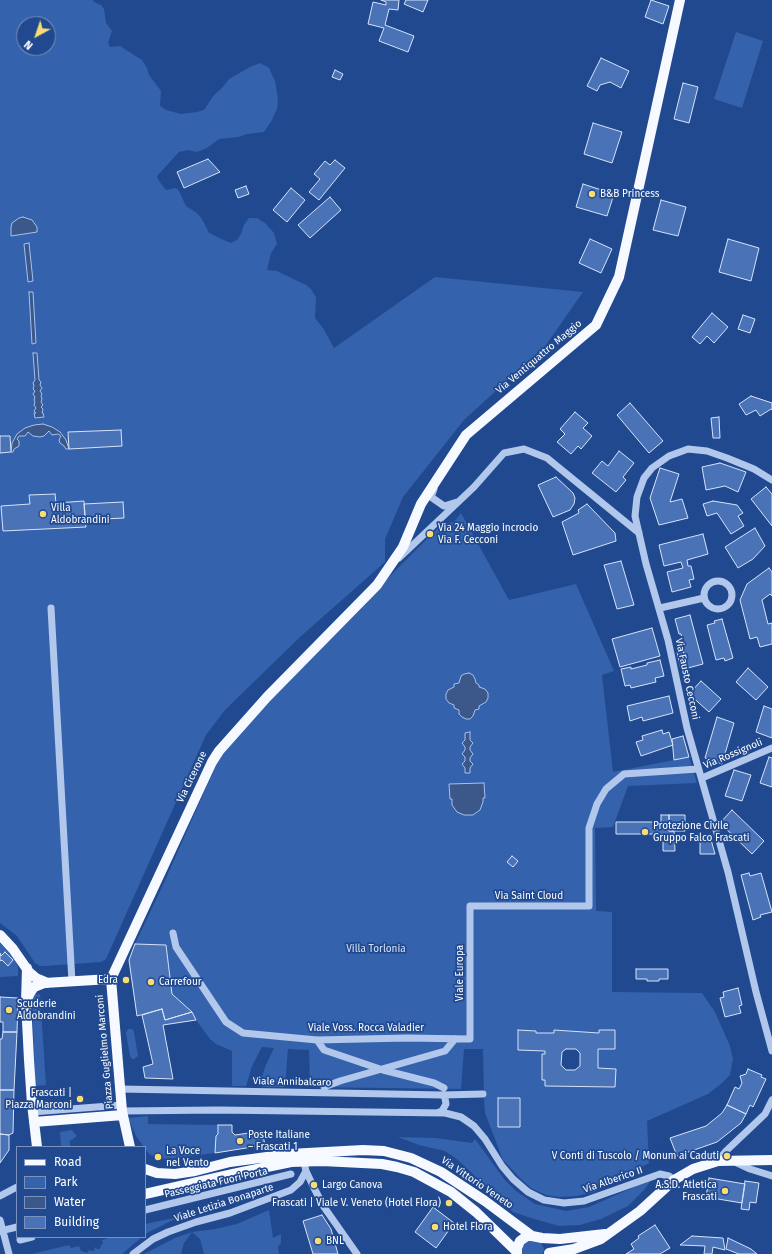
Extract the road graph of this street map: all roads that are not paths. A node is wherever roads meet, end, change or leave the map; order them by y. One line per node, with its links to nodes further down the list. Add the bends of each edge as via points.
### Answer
1 (680, 0): 2 (main road, Via Ventiquattro Maggio, via 619,277 596,325 466,435)
2 (436, 480): 4 (street, via 431,497 444,506); 6 (main road, Via Ventiquattro Maggio, via 421,504 403,547)
3 (772, 480): 5 (street, Via Fausto Cecconi, via 754,469 707,451 688,449 669,456 652,468 644,478 637,496 635,516)
4 (459, 501): 5 (street, via 504,453 524,449 546,458); 6 (street)
5 (639, 533): 10 (street, Via Fausto Cecconi)
6 (388, 569): 7 (main road, Via Ventiquattro Maggio)
7 (377, 585): 18 (main road, Via Cicerone, via 267,697 219,751)
8 (704, 598): 8 (street, via 707,585 715,580 724,582 732,592 727,606 718,609 709,606); 10 (street)
9 (51, 608): 19 (street)
10 (660, 608): 12 (street, Via Fausto Cecconi)
11 (772, 748): 13 (street, Via Rossignoli)
12 (698, 769): 13 (street, Via Fausto Cecconi); 14 (street, Via Saint Cloud, via 624,774 606,789 597,804 589,828 589,906)
13 (702, 778): 25 (street, Via Fausto Cecconi)
14 (470, 906): 23 (street, Viale Europa)
15 (173, 933): 24 (street, Viale Voss. Rocca Valadier, via 176,947 226,1022 243,1033)
16 (0, 935): 17 (main road)
17 (27, 968): 20 (main road, via 36,978); 21 (main road)
18 (111, 979): 19 (main road, Piazza Guglielmo Marconi); 28 (main road, Piazza Guglielmo Marconi)
19 (72, 982): 20 (main road, Piazza Guglielmo Marconi)
20 (48, 983): 21 (main road, Piazza Guglielmo Marconi, via 34,987)
21 (26, 1002): 34 (main road)
22 (454, 1039): 23 (street, Viale Voss. Rocca Valadier); 24 (street, Viale Voss. Rocca Valadier); 26 (street, via 445,1051)
23 (470, 1039)
24 (317, 1040): 26 (street, via 324,1050)
25 (772, 1051)
26 (383, 1070): 27 (street); 29 (street, via 434,1083)
27 (324, 1087)
28 (120, 1089): 29 (street, Viale Annibalcaro); 32 (main road, Piazza Guglielmo Marconi)
29 (443, 1091): 30 (street, Viale Annibalcaro); 33 (street, via 446,1104)
30 (483, 1094)
31 (772, 1100): 40 (street, via 765,1114)
32 (122, 1109): 33 (street); 34 (main road, Piazza Guglielmo Marconi); 36 (main road, Piazza Guglielmo Marconi)
33 (440, 1112): 45 (street, Via Alberico II, via 456,1115 471,1123 516,1183 536,1197 549,1201 584,1201 660,1174)
34 (33, 1115): 35 (main road)
35 (36, 1146)
36 (130, 1146)
37 (303, 1157): 41 (main road, Via Vittorio Veneto, via 245,1160 174,1174 157,1174); 42 (street); 47 (main road, Via Vittorio Veneto); 54 (main road, Via Vittorio Veneto, via 370,1150 410,1158 454,1180); 57 (main road, Via Vittorio Veneto, via 374,1163 414,1172 462,1200)
38 (731, 1160): 39 (main road); 40 (main road); 44 (street)
39 (772, 1160)
40 (718, 1161): 45 (main road, via 694,1169)
41 (146, 1169)
42 (306, 1171): 60 (street, Viale Letizia Bonaparte, via 296,1186 282,1194 168,1232 153,1239); 61 (street, via 324,1207)
43 (291, 1174): 49 (street, Passeggiata Fuori Porta)
44 (772, 1176)
45 (674, 1180): 53 (main road, via 644,1208)
46 (16, 1188): 48 (street)
47 (146, 1194)
48 (0, 1196)
49 (146, 1210)
50 (0, 1220): 52 (street)
51 (16, 1227): 52 (street)
52 (2, 1231): 59 (street)
53 (611, 1233): 54 (main road, via 575,1238); 58 (main road, via 588,1245)
54 (537, 1237): 57 (main road, via 527,1236 520,1241); 58 (main road, via 546,1242)
55 (28, 1238): 56 (street)
56 (20, 1240)
57 (517, 1253)
58 (549, 1253)
59 (9, 1254)
60 (133, 1254)
61 (357, 1254)

